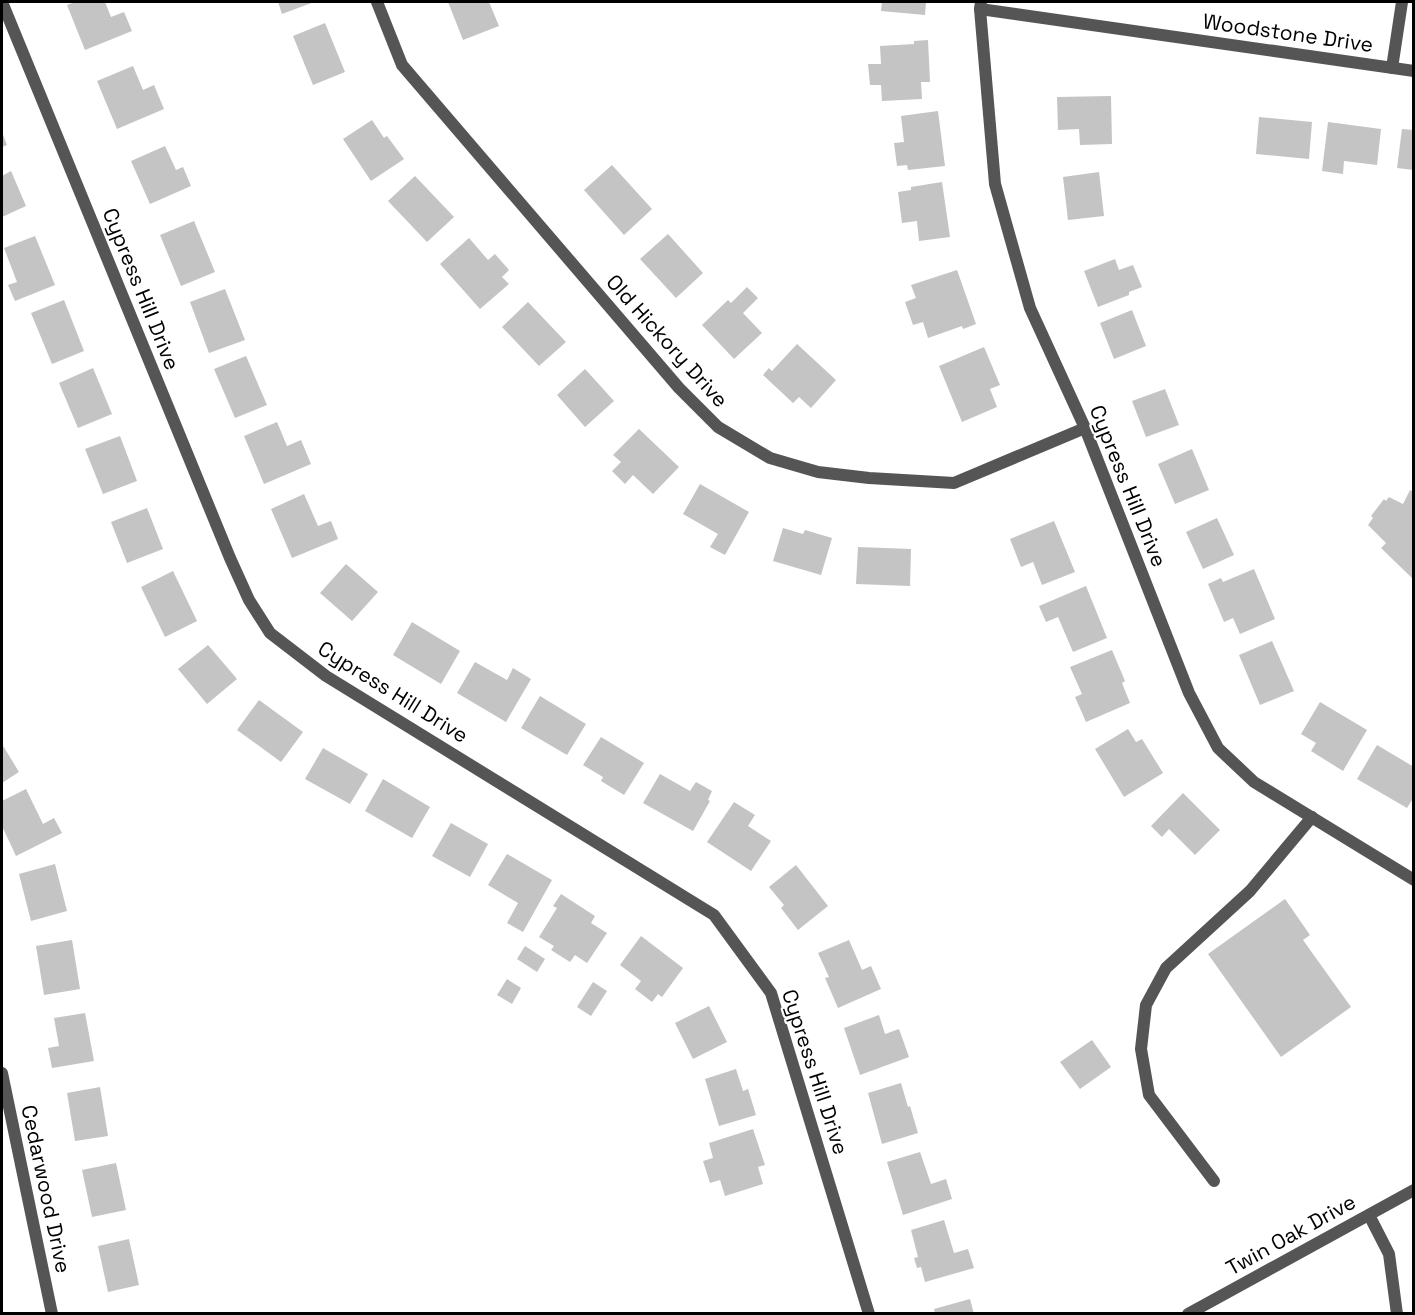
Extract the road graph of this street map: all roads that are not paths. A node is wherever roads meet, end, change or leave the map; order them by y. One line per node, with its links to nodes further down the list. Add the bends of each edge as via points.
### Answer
1 (2, 2): 15 (street, Cypress Hill Drive, via 230,558 270,633 326,676 714,915 771,993)
2 (377, 2): 7 (street, Old Hickory Drive, via 402,65 679,388 718,427 759,452 818,472 954,483)
3 (1402, 2): 5 (street)
4 (980, 5): 5 (street, Woodstone Drive); 7 (street, Cypress Hill Drive, via 995,184 1030,308)
5 (1392, 68): 6 (street, Woodstone Drive)
6 (1413, 70)
7 (1085, 428): 8 (street, Cypress Hill Drive, via 1190,693 1218,748 1254,782)
8 (1312, 817): 9 (street, Cypress Hill Drive); 11 (street, via 1250,891 1166,968 1146,1005 1141,1049 1149,1095)
9 (1413, 880)
10 (2, 1073): 14 (street, Cedarwood Drive)
11 (1214, 1181)
12 (1413, 1190): 13 (street, Twin Oak Drive)
13 (1369, 1215): 16 (street, Twin Oak Drive); 17 (street, via 1389,1254)
14 (52, 1314)
15 (869, 1314)
16 (1188, 1314)
17 (1397, 1314)

